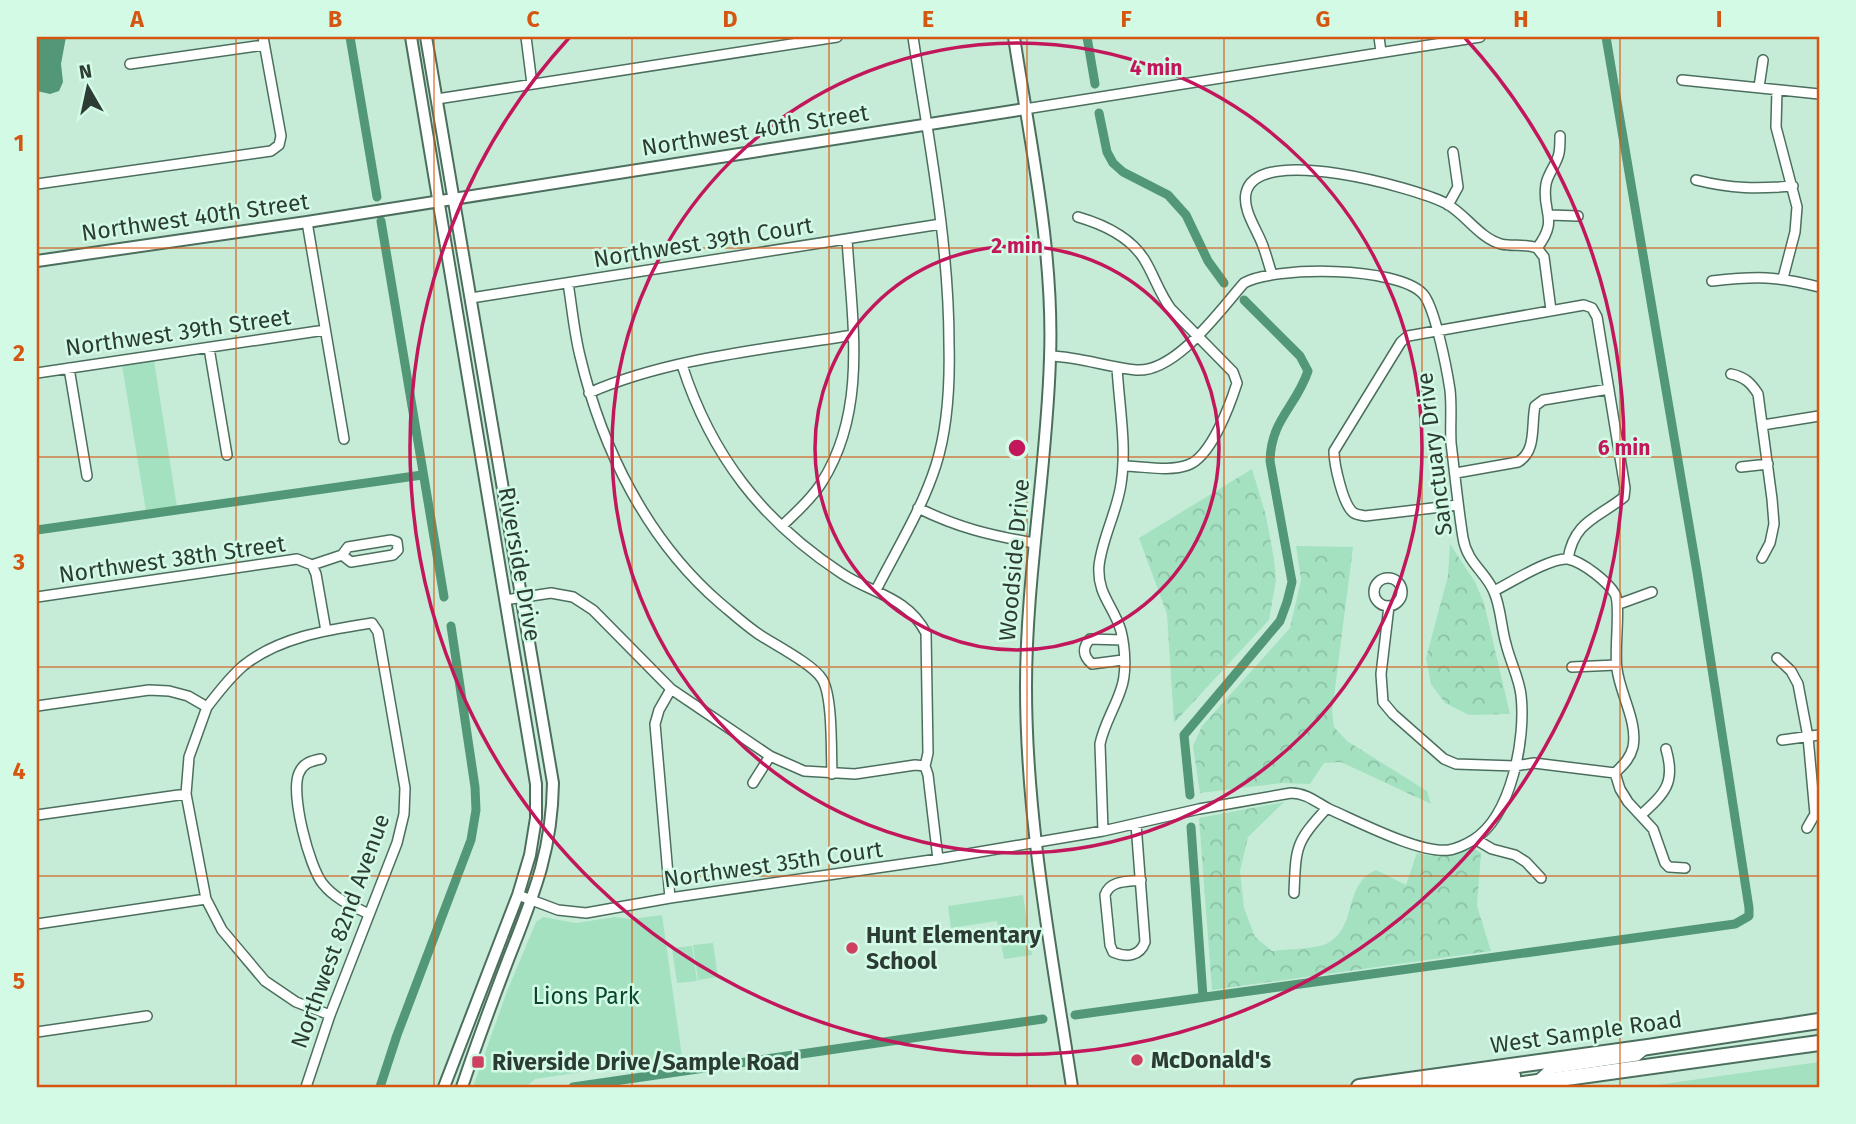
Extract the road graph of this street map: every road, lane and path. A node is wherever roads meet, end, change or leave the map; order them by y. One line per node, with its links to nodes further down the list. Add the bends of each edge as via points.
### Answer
1 (411, 37): 28 (street, Riverside Drive)
2 (426, 37): 19 (street, Riverside Drive)
3 (526, 37): 15 (street)
4 (837, 37): 9 (street)
5 (913, 37): 21 (street)
6 (1014, 37): 20 (street, Woodside Drive)
7 (1378, 37): 11 (street)
8 (1480, 37): 11 (street, Northwest 40th Street)
9 (816, 38): 15 (street)
10 (263, 41): 13 (street); 25 (street, via 281,136 271,151)
11 (1381, 52): 20 (street, Northwest 40th Street)
12 (1763, 60): 16 (street)
13 (130, 64)
14 (1682, 80): 16 (street)
15 (532, 84): 19 (street)
16 (1759, 87): 17 (street)
17 (1777, 90): 18 (street); 26 (street, via 1776,127)
18 (1819, 94)
19 (437, 99): 27 (street, Riverside Drive)
20 (1025, 109): 21 (street, Northwest 40th Street); 50 (street, Woodside Drive, via 1043,225)
21 (926, 124): 27 (street, Northwest 40th Street); 34 (street)
22 (1560, 136): 30 (street, via 1559,155 1546,181)
23 (1452, 152): 29 (street, via 1458,187)
24 (1696, 180): 26 (street, via 1750,190)
25 (37, 184)
26 (1793, 186): 39 (street, via 1795,232)
27 (453, 199): 28 (street, Northwest 40th Street); 43 (street, Riverside Drive)
28 (439, 202): 33 (street, Northwest 40th Street); 80 (street, Riverside Drive)
29 (1448, 205): 36 (street, via 1489,238); 38 (street, via 1392,184 1346,176 1300,169 1262,175 1246,191 1246,202)
30 (1550, 215): 31 (street); 36 (street, via 1546,237)
31 (1578, 216)
32 (1078, 217): 48 (street, via 1100,223 1132,245 1143,257 1162,297)
33 (307, 222): 37 (street, Northwest 40th Street); 45 (street)
34 (941, 224): 35 (street, Northwest 39th Court); 68 (street, via 950,372 936,464)
35 (847, 239): 41 (street, Northwest 39th Court); 47 (street)
36 (1537, 248): 44 (street, via 1544,257)
37 (37, 261)
38 (1272, 274): 46 (street, Sanctuary Drive, via 1363,273 1391,278 1423,294 1431,306); 48 (street, Sanctuary Drive, via 1244,283)
39 (1783, 278): 40 (street); 42 (street)
40 (1712, 281)
41 (568, 283): 43 (street, Northwest 39th Court); 57 (street)
42 (1819, 287)
43 (471, 298): 79 (street, Riverside Drive)
44 (1551, 310): 46 (street); 56 (street, via 1592,308)
45 (326, 330): 49 (street, Northwest 39th Street); 60 (street)
46 (1436, 331): 65 (street, Sanctuary Drive, via 1450,390); 67 (street, via 1408,336 1401,342 1338,442 1334,462 1348,507 1356,515)
47 (853, 335): 51 (street); 69 (street, via 854,370 843,440 821,485)
48 (1197, 336): 52 (street, Sanctuary Drive, via 1156,367); 63 (street, via 1234,372 1237,383 1208,449 1189,465)
49 (209, 348): 53 (street, Northwest 39th Street); 61 (street)
50 (1051, 356): 52 (street, Sanctuary Drive); 70 (street, Woodside Drive)
51 (682, 365): 57 (street); 69 (street, via 695,403 731,469)
52 (1117, 367): 63 (street)
53 (69, 368): 54 (street, Northwest 39th Street); 66 (street)
54 (37, 373)
55 (1731, 374): 59 (street, via 1751,383 1758,394)
56 (1609, 388): 65 (street, via 1543,400 1535,406 1526,458); 73 (street, via 1624,497 1577,532)
57 (589, 393): 101 (street, via 624,480 685,567 754,631 823,680 828,694)
58 (1819, 416): 59 (street)
59 (1763, 425): 62 (street)
60 (344, 439)
61 (227, 455)
62 (1768, 464): 64 (street); 72 (street, via 1773,524)
63 (1123, 466): 84 (street, via 1099,568 1104,599 1115,615)
64 (1741, 467)
65 (1456, 473): 67 (street, Sanctuary Drive)
66 (87, 476)
67 (1458, 505): 76 (street, Sanctuary Drive, via 1472,564)
68 (918, 508): 70 (street, via 986,535); 75 (street)
69 (782, 526): 75 (street, via 818,558)
70 (1034, 543): 111 (street, Woodside Drive, via 1026,687)
71 (342, 555): 71 (street, Northwest 38th Street, via 351,562 393,555 397,542 348,547); 74 (street, Northwest 38th Street)
72 (1762, 558)
73 (1568, 559): 76 (street); 81 (street, via 1603,580)
74 (312, 565): 78 (street, Northwest 38th Street, via 297,559); 83 (street, Northwest 38th Street)
75 (876, 590): 98 (street, via 908,608 926,633)
76 (1494, 591): 99 (street, Sanctuary Drive, via 1521,692)
77 (1652, 592): 81 (street)
78 (37, 597)
79 (522, 597): 80 (street); 89 (street, via 551,593 573,597 593,610); 120 (street, Riverside Drive, via 552,783 545,859)
80 (505, 600): 117 (street, Riverside Drive, via 536,784 530,855)
81 (1619, 604): 87 (street)
82 (1390, 606): 99 (street, via 1383,702 1444,759 1456,764)
83 (326, 631): 91 (street, via 292,639 244,665); 121 (street, Northwest 82nd Avenue, via 372,623 378,632 405,788 397,843)
84 (1122, 640): 86 (street); 86 (street, via 1090,639 1084,653 1092,664)
85 (1777, 657): 93 (street, via 1798,684)
86 (1123, 660): 109 (street, via 1122,687 1100,744)
87 (1616, 665): 88 (street); 100 (street, via 1633,738 1628,761)
88 (1572, 667)
89 (671, 689): 96 (street); 118 (street, via 655,724)
90 (37, 706): 91 (street, via 149,690 188,696)
91 (207, 708): 103 (street, via 189,757)
92 (1819, 735): 93 (street)
93 (1808, 737): 94 (street); 108 (street, via 1815,814)
94 (1782, 740)
95 (1667, 749): 106 (street, via 1669,781 1662,796)
96 (770, 756): 101 (street, via 804,771); 102 (street)
97 (321, 759): 121 (street, via 307,762 296,779 312,867 338,899)
98 (925, 766): 101 (street); 112 (street)
99 (1516, 766): 100 (street, via 1534,763); 110 (street, Sanctuary Drive, via 1508,796)
100 (1615, 773): 106 (street, via 1628,802)
101 (832, 774)
102 (753, 783)
103 (186, 794): 105 (street); 119 (street)
104 (1327, 808): 107 (street, via 1302,793 1291,793); 110 (street, via 1431,849 1450,850); 116 (street, via 1300,840)
105 (37, 815)
106 (1641, 815): 113 (street, via 1658,838 1665,863)
107 (1136, 824): 109 (street); 115 (street)
108 (1807, 828)
109 (1103, 831): 111 (street)
110 (1475, 839): 114 (street, via 1515,855)
111 (1036, 842): 112 (street, Northwest 35th Court); 135 (street, Woodside Drive)
112 (938, 859): 118 (street, Northwest 35th Court)
113 (1685, 868)
114 (1541, 878)
115 (1140, 880): 115 (street, via 1146,942 1136,954 1122,956 1110,945 1105,895 1114,884)
116 (1294, 893)
117 (518, 895): 120 (street, Northwest 35th Court); 133 (street, Riverside Drive)
118 (670, 898): 120 (street, Northwest 35th Court, via 586,913 558,910)
119 (206, 899): 122 (street); 123 (street, via 222,930 265,981 296,1003)
120 (532, 900): 134 (street, Riverside Drive)
121 (369, 914): 123 (street, Northwest 82nd Avenue)
122 (37, 924)
123 (330, 1015): 132 (street, Northwest 82nd Avenue)
124 (147, 1016): 126 (street)
125 (1819, 1020): 128 (main road, West Sample Road)
126 (37, 1032)
127 (1819, 1043): 130 (main road, West Sample Road)
128 (1648, 1047): 129 (main road, West Sample Road); 131 (street, via 1637,1056 1550,1069)
129 (1532, 1063): 136 (main road, West Sample Road); 137 (main road, via 1519,1076)
130 (1554, 1084): 131 (main road, West Sample Road)
131 (1535, 1085): 138 (main road, West Sample Road)
132 (306, 1087)
133 (444, 1087)
134 (462, 1087)
135 (1072, 1087)
136 (1359, 1087)
137 (1435, 1087)
138 (1501, 1087)

